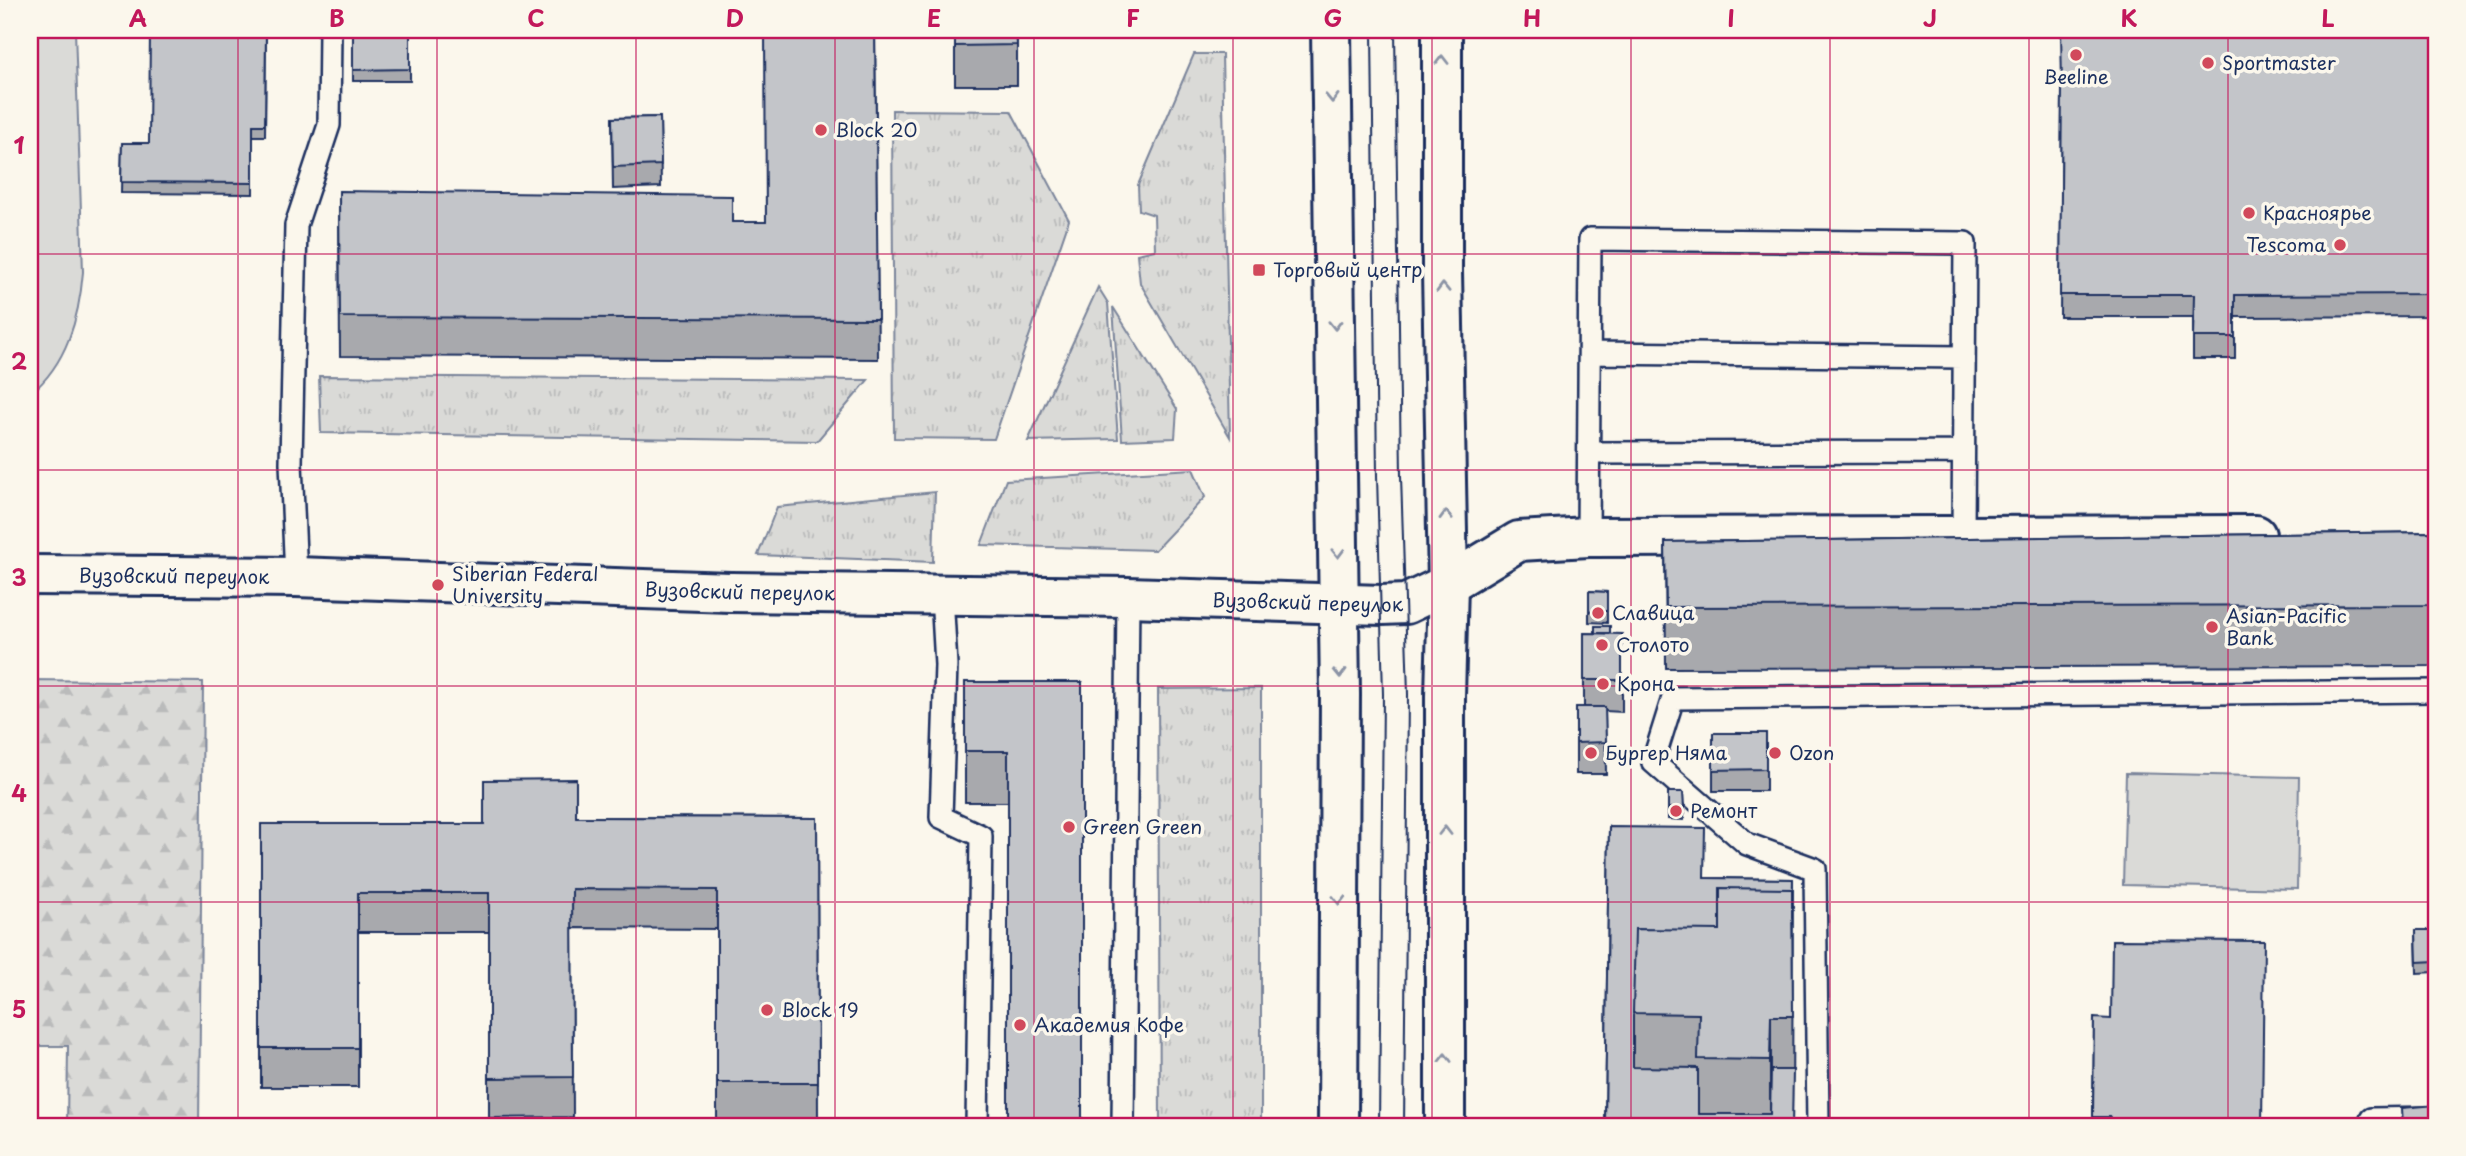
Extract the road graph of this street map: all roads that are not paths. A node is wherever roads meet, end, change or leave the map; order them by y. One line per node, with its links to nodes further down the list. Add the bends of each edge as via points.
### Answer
1 (330, 30): 12 (lane, via 329,125 296,225 291,463)
2 (1331, 30): 16 (main road, one-way to 16)
3 (1442, 30): 13 (main road, one-way to 3)
4 (1591, 353): 5 (lane); 5 (lane, via 1590,239 1965,243); 7 (lane)
5 (1964, 358): 6 (lane)
6 (1963, 452): 7 (lane); 8 (lane)
7 (1589, 453): 10 (lane)
8 (1963, 534): 9 (main road, Вузовский переулок); 10 (main road, Вузовский переулок)
9 (2297, 535)
10 (1588, 537): 13 (main road, Вузовский переулок, via 1519,541)
11 (30, 575): 12 (main road, Вузовский переулок)
12 (296, 577): 14 (main road, Вузовский переулок)
13 (1448, 584): 16 (main road, Вузовский переулок, via 1406,604); 22 (main road, one-way to 13)
14 (942, 595): 15 (main road, Вузовский переулок); 19 (lane, via 946,665 941,817 981,836)
15 (1128, 597): 16 (main road, Вузовский переулок); 20 (lane)
16 (1338, 605): 21 (main road, one-way to 21)
17 (2436, 691): 23 (lane, via 1673,698 1653,762 1747,844 1815,869)
18 (2436, 1118): 24 (lane, via 2371,1119)
19 (977, 1126)
20 (1124, 1126)
21 (1338, 1126)
22 (1446, 1126)
23 (1818, 1126)
24 (2371, 1126)

